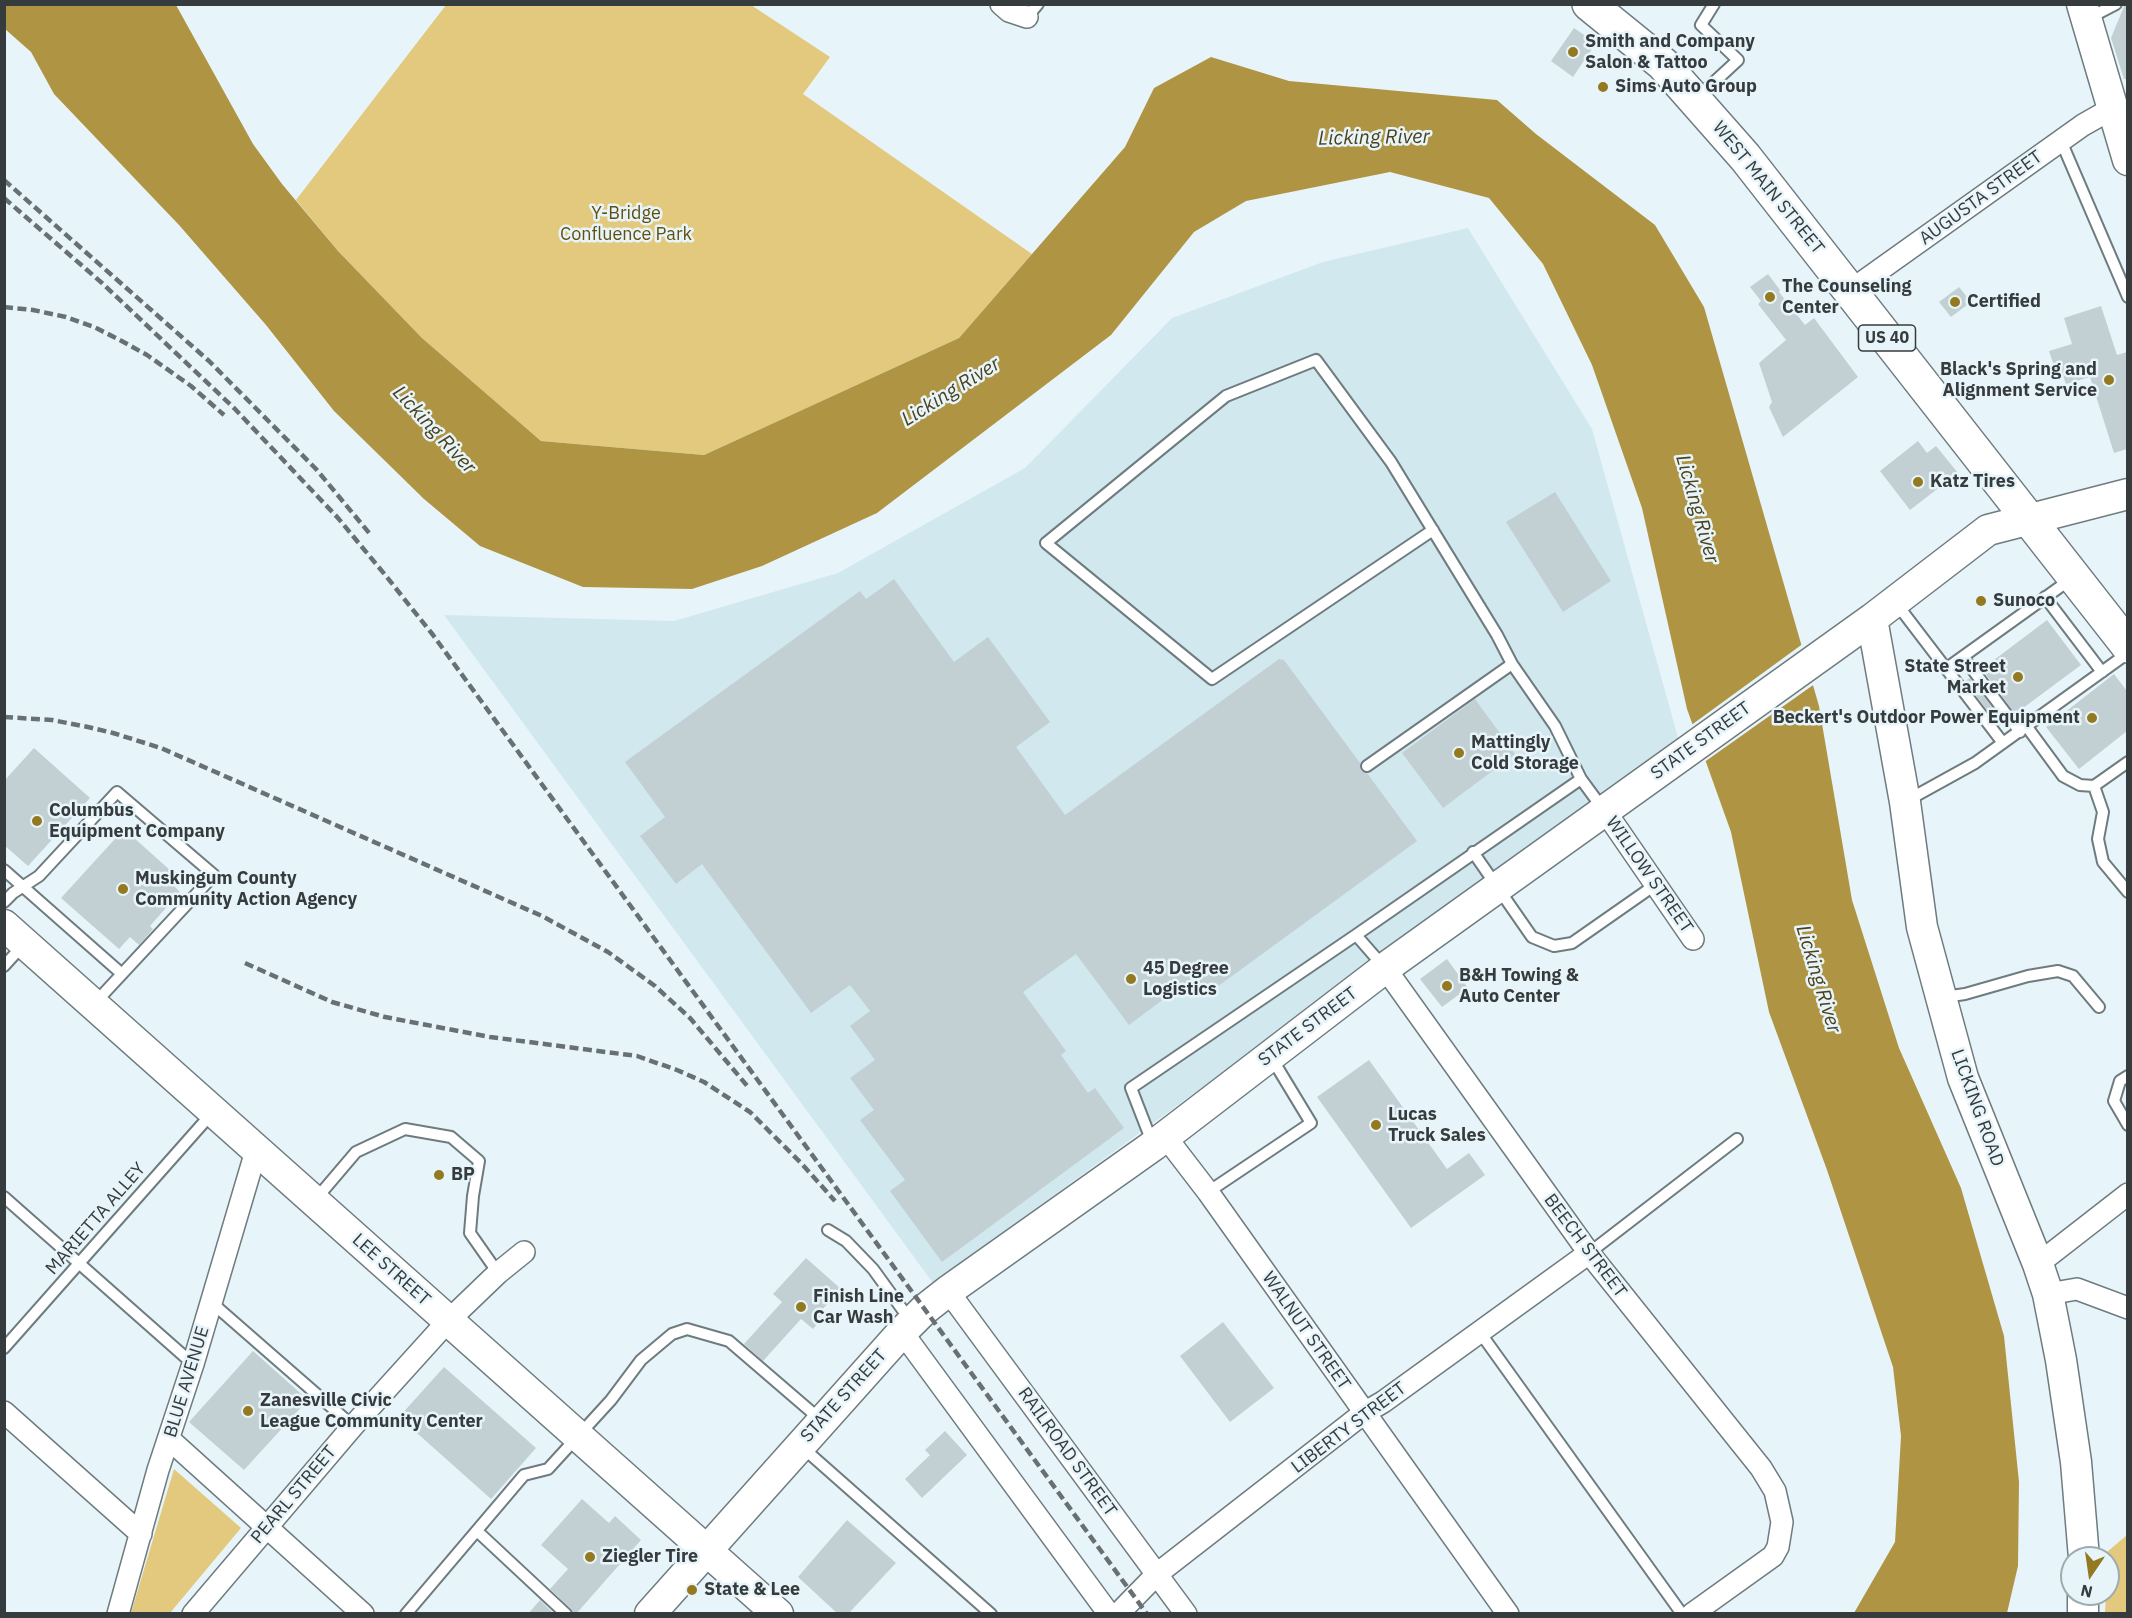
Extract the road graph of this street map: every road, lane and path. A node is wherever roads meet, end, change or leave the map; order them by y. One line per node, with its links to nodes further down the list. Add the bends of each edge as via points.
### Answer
1 (1001, 4): 5 (street, via 1009,11)
2 (1589, 4): 7 (main road, WEST MAIN STREET / US 40, via 1618,20)
3 (1714, 4): 7 (lane, via 1701,25 1738,60)
4 (2116, 4): 6 (lane)
5 (1033, 11)
6 (2084, 12): 8 (street)
7 (1696, 99): 11 (main road, WEST MAIN STREET / US 40)
8 (2119, 121): 9 (street, AUGUSTA STREET, via 2083,125); 10 (street)
9 (2061, 141): 11 (street, AUGUSTA STREET); 12 (lane)
10 (2127, 160)
11 (1850, 291): 14 (main road, WEST MAIN STREET / US 40)
12 (2127, 297)
13 (2127, 494): 14 (street, STATE STREET)
14 (2029, 518): 16 (main road, WEST MAIN STREET / US 40); 18 (street, STATE STREET, via 1988,530)
15 (1433, 530): 15 (lane, via 1391,462 1316,360 1226,396 1046,543 1212,679); 22 (lane)
16 (2074, 576): 17 (lane); 19 (main road, WEST MAIN STREET / US 40)
17 (2045, 597): 21 (lane); 24 (lane)
18 (1874, 617): 23 (lane); 31 (street, LICKING ROAD); 32 (street, STATE STREET)
19 (2127, 646)
20 (2127, 653): 24 (lane)
21 (1963, 657): 23 (lane); 25 (lane)
22 (1512, 664): 28 (lane); 29 (lane, via 1555,726)
23 (1947, 668): 26 (lane)
24 (2102, 672): 25 (lane)
25 (2024, 729): 26 (lane); 30 (lane, via 2063,776 2079,785)
26 (2003, 743): 31 (lane)
27 (2127, 762): 30 (lane)
28 (1367, 766)
29 (1581, 779): 32 (lane); 33 (lane)
30 (2094, 786): 38 (lane, via 2103,812 2098,839 2103,862)
31 (1905, 802): 46 (street, LICKING ROAD, via 1922,927)
32 (1605, 811): 35 (street, WILLOW STREET); 37 (street, STATE STREET)
33 (1473, 852): 37 (lane); 41 (lane)
34 (4, 870): 36 (lane)
35 (1655, 885): 37 (lane, via 1572,944 1554,946 1532,937); 42 (street, WILLOW STREET)
36 (23, 887): 39 (lane); 45 (lane); 45 (lane, via 39,876 117,792 213,875)
37 (1498, 888): 44 (street, STATE STREET)
38 (2127, 892)
39 (4, 902)
40 (15, 934): 43 (lane); 47 (street, LEE STREET)
41 (1356, 935): 44 (lane); 54 (lane, via 1131,1088)
42 (1693, 939)
43 (4, 966)
44 (1385, 968): 49 (street, STATE STREET); 62 (street, BEECH STREET)
45 (122, 974): 47 (lane)
46 (1941, 998): 48 (lane, via 2058,971 2073,976); 64 (street, LICKING ROAD, via 1963,1078)
47 (94, 1005): 51 (street, LEE STREET)
48 (2098, 1007)
49 (1270, 1056): 54 (street, STATE STREET); 56 (lane, via 1311,1123)
50 (2127, 1076): 52 (lane, via 2120,1081 2114,1101)
51 (213, 1111): 55 (street, LEE STREET); 63 (lane, MARIETTA ALLEY)
52 (2127, 1125)
53 (1737, 1139): 62 (lane)
54 (1160, 1141): 56 (street, WALNUT STREET); 66 (street, STATE STREET)
55 (256, 1151): 59 (street, LEE STREET); 68 (street, BLUE AVENUE)
56 (1208, 1192): 76 (street, WALNUT STREET)
57 (2127, 1194): 64 (street)
58 (4, 1197): 63 (lane)
59 (314, 1202): 65 (lane, via 356,1152 405,1130 451,1137 478,1161 470,1233); 70 (street, LEE STREET)
60 (828, 1230): 71 (lane, via 846,1241 873,1269)
61 (524, 1252): 65 (street, PEARL STREET)
62 (1589, 1253): 72 (street, LIBERTY STREET); 101 (street, BEECH STREET, via 1761,1468 1775,1491 1782,1522 1773,1556)
63 (79, 1263): 73 (lane, MARIETTA ALLEY); 74 (lane)
64 (2038, 1264): 67 (street, LICKING ROAD)
65 (498, 1273): 70 (street, PEARL STREET)
66 (948, 1291): 71 (street, STATE STREET); 87 (street, RAILROAD STREET)
67 (2048, 1294): 69 (street, via 2076,1289); 85 (street, LICKING ROAD, via 2076,1462)
68 (211, 1302): 74 (street, BLUE AVENUE); 78 (lane)
69 (2127, 1308)
70 (448, 1320): 78 (street, PEARL STREET); 79 (street, LEE STREET)
71 (907, 1327): 77 (street, STATE STREET); 96 (street)
72 (1479, 1331): 76 (street, LIBERTY STREET); 100 (lane)
73 (4, 1348)
74 (193, 1364): 80 (street, BLUE AVENUE)
75 (4, 1412): 84 (street)
76 (1364, 1413): 87 (street, LIBERTY STREET); 99 (street, WALNUT STREET)
77 (823, 1421): 79 (lane, via 729,1341 687,1329 672,1334 641,1360); 81 (street, STATE STREET)
78 (353, 1426): 82 (street, PEARL STREET)
79 (579, 1437): 83 (lane, via 548,1469 524,1475); 86 (street, LEE STREET)
80 (169, 1439): 82 (street); 84 (street, BLUE AVENUE)
81 (800, 1445): 86 (street, STATE STREET); 95 (lane)
82 (266, 1527): 90 (street, PEARL STREET); 91 (street)
83 (477, 1531): 92 (lane); 93 (lane)
84 (141, 1534): 89 (street, BLUE AVENUE)
85 (2083, 1546)
86 (706, 1549): 88 (street, LEE STREET); 94 (street, STATE STREET)
87 (1157, 1574): 97 (street, LIBERTY STREET); 98 (street, RAILROAD STREET)
88 (771, 1611)
89 (118, 1614)
90 (193, 1614)
91 (363, 1614)
92 (406, 1614)
93 (566, 1614)
94 (650, 1614)
95 (991, 1614)
96 (1109, 1614)
97 (1118, 1614)
98 (1186, 1614)
99 (1508, 1614)
100 (1682, 1614)
101 (1692, 1614)

